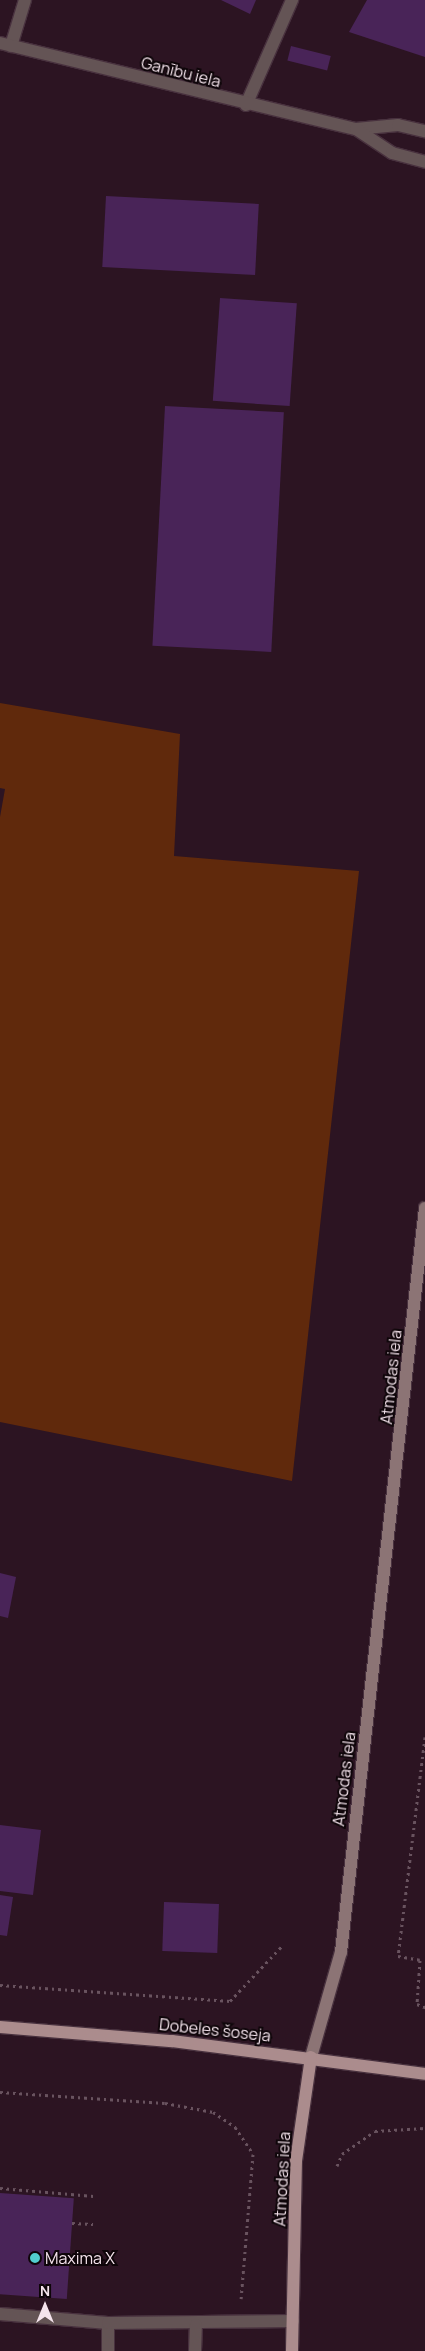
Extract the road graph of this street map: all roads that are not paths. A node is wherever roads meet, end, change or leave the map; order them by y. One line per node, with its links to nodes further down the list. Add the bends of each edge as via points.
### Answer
1 (25, 0): 3 (street)
2 (292, 0): 4 (street)
3 (6, 45): 4 (street, Ganību iela)
4 (246, 105): 5 (street, Ganību iela)
5 (356, 129): 6 (street, Ganību iela, via 398,125); 7 (street, Ganību iela, via 392,153)
6 (425, 132)
7 (425, 162)
8 (425, 1208): 10 (main road, Atmodas iela, via 341,1952)
9 (0, 2027): 10 (main road, Dobeles šoseja)
10 (311, 2057): 11 (main road, Dobeles šoseja); 13 (main road, Atmodas iela, via 296,2162)
11 (425, 2074)
12 (0, 2314): 14 (street)
13 (293, 2320): 15 (street); 18 (main road, Atmodas iela)
14 (108, 2323): 15 (street); 16 (street)
15 (196, 2325): 17 (street)
16 (108, 2351)
17 (196, 2351)
18 (292, 2351)

